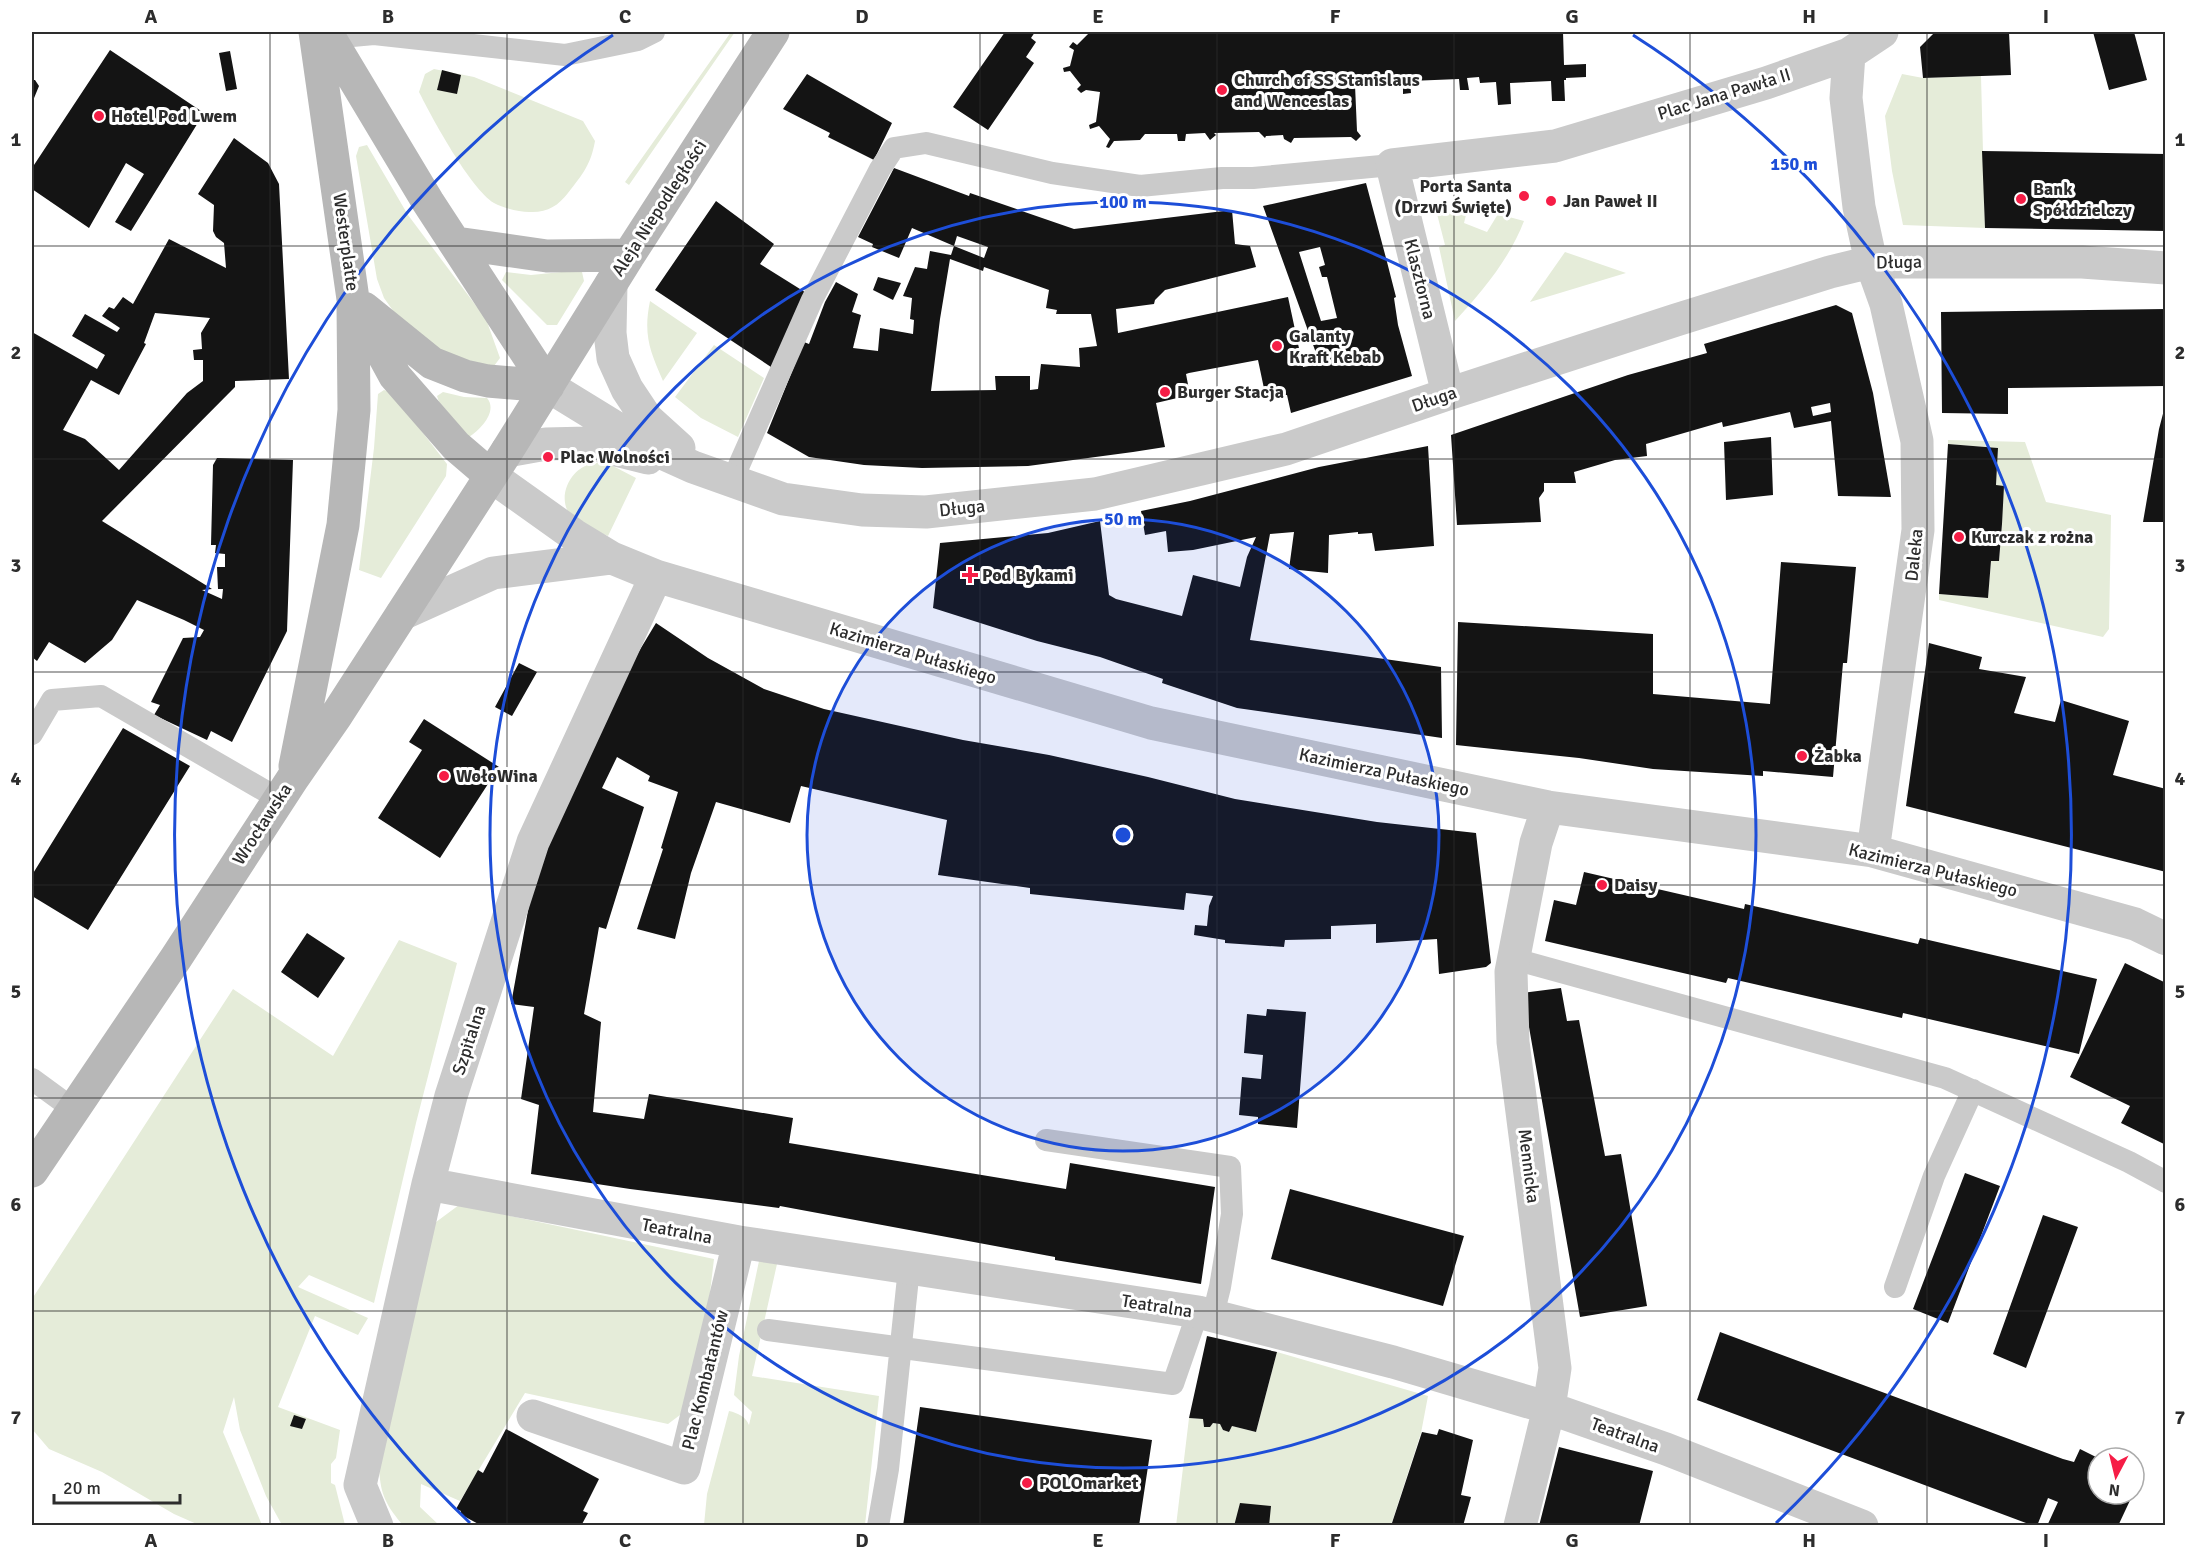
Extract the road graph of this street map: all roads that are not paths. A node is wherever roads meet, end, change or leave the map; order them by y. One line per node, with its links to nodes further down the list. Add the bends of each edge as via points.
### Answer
1 (654, 32): 4 (lane, via 638,40 565,55 374,34)
2 (773, 32): 8 (street, Aleja Niepodległości)
3 (1882, 32): 5 (street, Plac Jana Pawła II)
4 (324, 34): 7 (street); 12 (street, Westerplatte)
5 (1849, 54): 6 (street, Plac Jana Pawła II, via 1555,146); 9 (street, via 1846,99)
6 (1392, 165): 14 (street, Klasztorna); 17 (lane, via 1140,186 1052,173 926,143 894,148 812,300)
7 (456, 243): 8 (street, via 547,256); 13 (street)
8 (629, 255): 11 (street, Aleja Niepodległości)
9 (1871, 262): 10 (street, Długa, via 2082,262); 14 (street, Długa); 24 (street, Daleka, via 1886,304 1917,441 1918,530)
10 (2166, 268)
11 (611, 285): 13 (street, Aleja Niepodległości); 16 (street, Długa, via 613,358 627,389 647,419)
12 (353, 299): 13 (street, via 432,363 488,381); 15 (street, Westerplatte, via 394,376 456,446); 22 (street, via 354,410 344,525)
13 (548, 386): 15 (street, Aleja Niepodległości); 16 (street, Długa, via 622,432)
14 (1448, 394): 17 (street, Długa, via 1286,449 1095,494 926,512 862,510 783,499)
15 (499, 464): 16 (street, Długa, via 546,444 588,443); 18 (street, Kazimierza Pułaskiego, via 574,535); 20 (street, Wrocławska)
16 (702, 470): 17 (street, Długa)
17 (732, 481)
18 (612, 558): 19 (street, Kazimierza Pułaskiego); 20 (street, Kazimierza Pułaskiego, via 492,573)
19 (656, 576): 23 (street, Kazimierza Pułaskiego, via 1150,723); 33 (street, Szpitalna, via 533,842 451,1096)
20 (402, 614): 22 (street, Wrocławska)
21 (32, 734): 22 (lane, via 52,700 101,696)
22 (286, 788): 29 (street, Wrocławska)
23 (1548, 807): 24 (street, Kazimierza Pułaskiego); 26 (street, Mennicka, via 1536,843)
24 (1873, 851): 25 (street, Kazimierza Pułaskiego, via 2135,924)
25 (2166, 939)
26 (1514, 959): 28 (lane, via 1945,1078); 40 (street, Mennicka, via 1513,1042 1555,1368)
27 (32, 1079): 29 (lane)
28 (1973, 1090): 32 (lane); 36 (lane, via 1934,1176)
29 (73, 1109): 31 (street, Wrocławska)
30 (1046, 1140): 37 (lane, via 1230,1167 1232,1214 1220,1287)
31 (32, 1171)
32 (2166, 1182)
33 (428, 1184): 34 (street, Teatralna); 42 (street, Szpitalna, via 360,1485)
34 (739, 1242): 35 (street, Teatralna); 41 (street, Plac Kombatantów, via 684,1468)
35 (909, 1268): 37 (street, Teatralna); 39 (lane)
36 (1895, 1287)
37 (1205, 1314): 39 (lane, via 1173,1384); 40 (street, Teatralna, via 1393,1362)
38 (768, 1330): 39 (lane)
39 (900, 1347): 43 (lane)
40 (1549, 1408): 44 (street, Mennicka); 45 (street, Teatralna)
41 (533, 1416)
42 (376, 1526)
43 (878, 1526)
44 (1520, 1526)
45 (1862, 1526)

